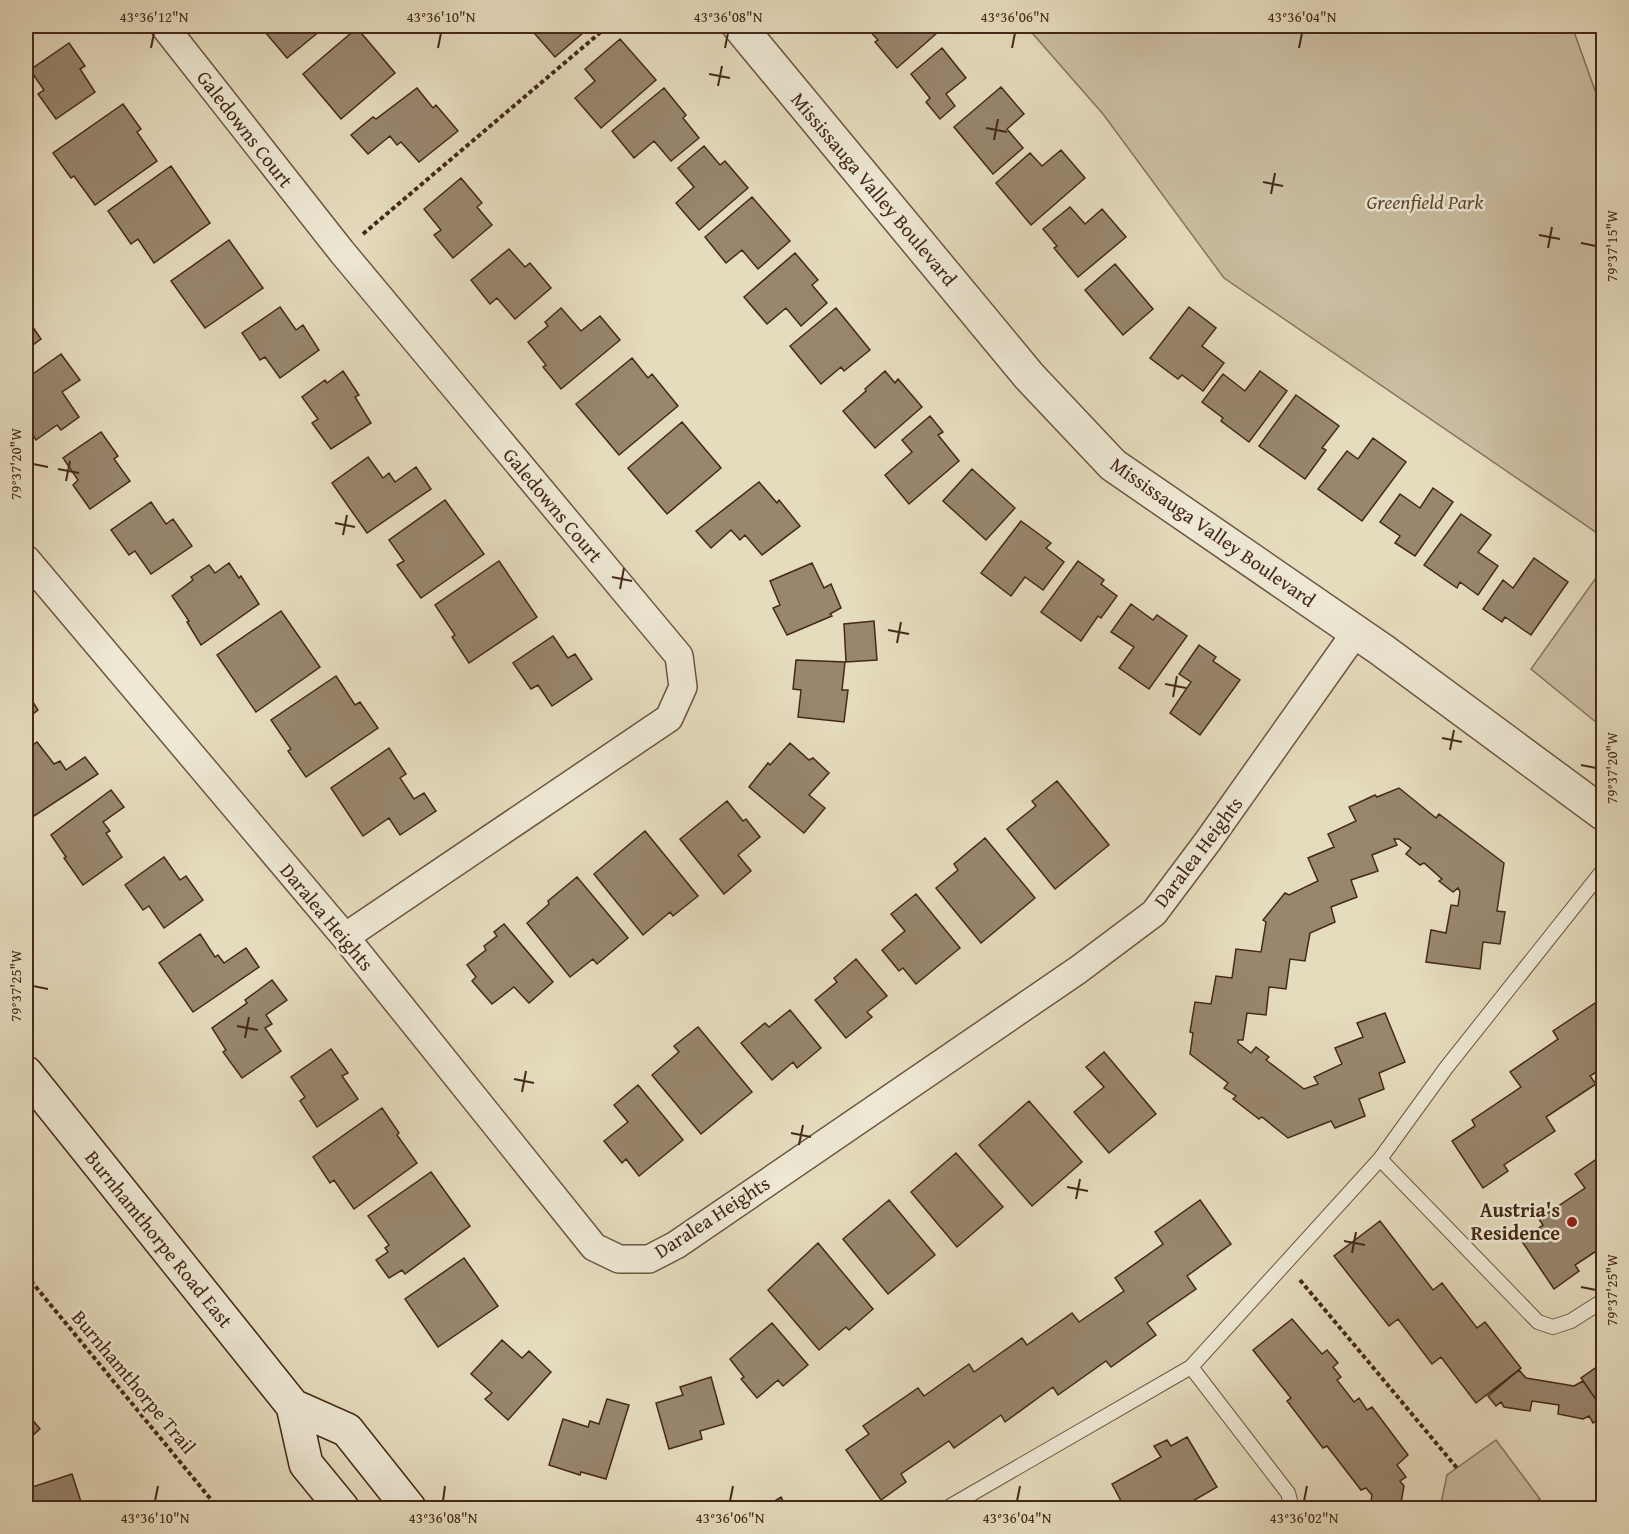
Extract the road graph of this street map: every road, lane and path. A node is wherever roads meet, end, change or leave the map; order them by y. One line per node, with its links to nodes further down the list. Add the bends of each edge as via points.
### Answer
1 (164, 26): 4 (street, Galedowns Court)
2 (608, 26): 4 (path)
3 (739, 26): 6 (street, Mississauga Valley Boulevard, via 1029,376 1113,465)
4 (342, 252): 9 (street, Galedowns Court, via 679,656 683,687 669,718)
5 (26, 559): 9 (street, Daralea Heights)
6 (1356, 632): 7 (street, Mississauga Valley Boulevard); 9 (street, Daralea Heights, via 1154,913 1068,977 676,1245 649,1259 619,1259 594,1247)
7 (1604, 814)
8 (1604, 869): 11 (lane, via 1446,1068)
9 (345, 937)
10 (26, 1073): 16 (street, Burnhamthorpe Road East)
11 (1380, 1160): 12 (lane); 14 (lane, via 1538,1322 1553,1327 1571,1321)
12 (1286, 1263): 15 (lane); 17 (path)
13 (26, 1275): 18 (path, Burnhamthorpe Trail)
14 (1604, 1300)
15 (1191, 1367): 21 (lane); 22 (lane, via 1288,1493)
16 (293, 1406): 19 (street, Burnhamthorpe Road East, via 306,1464); 20 (street, Burnhamthorpe Road East, via 347,1430)
17 (1457, 1468)
18 (218, 1509)
19 (342, 1509)
20 (409, 1509)
21 (947, 1509)
22 (1292, 1509)

